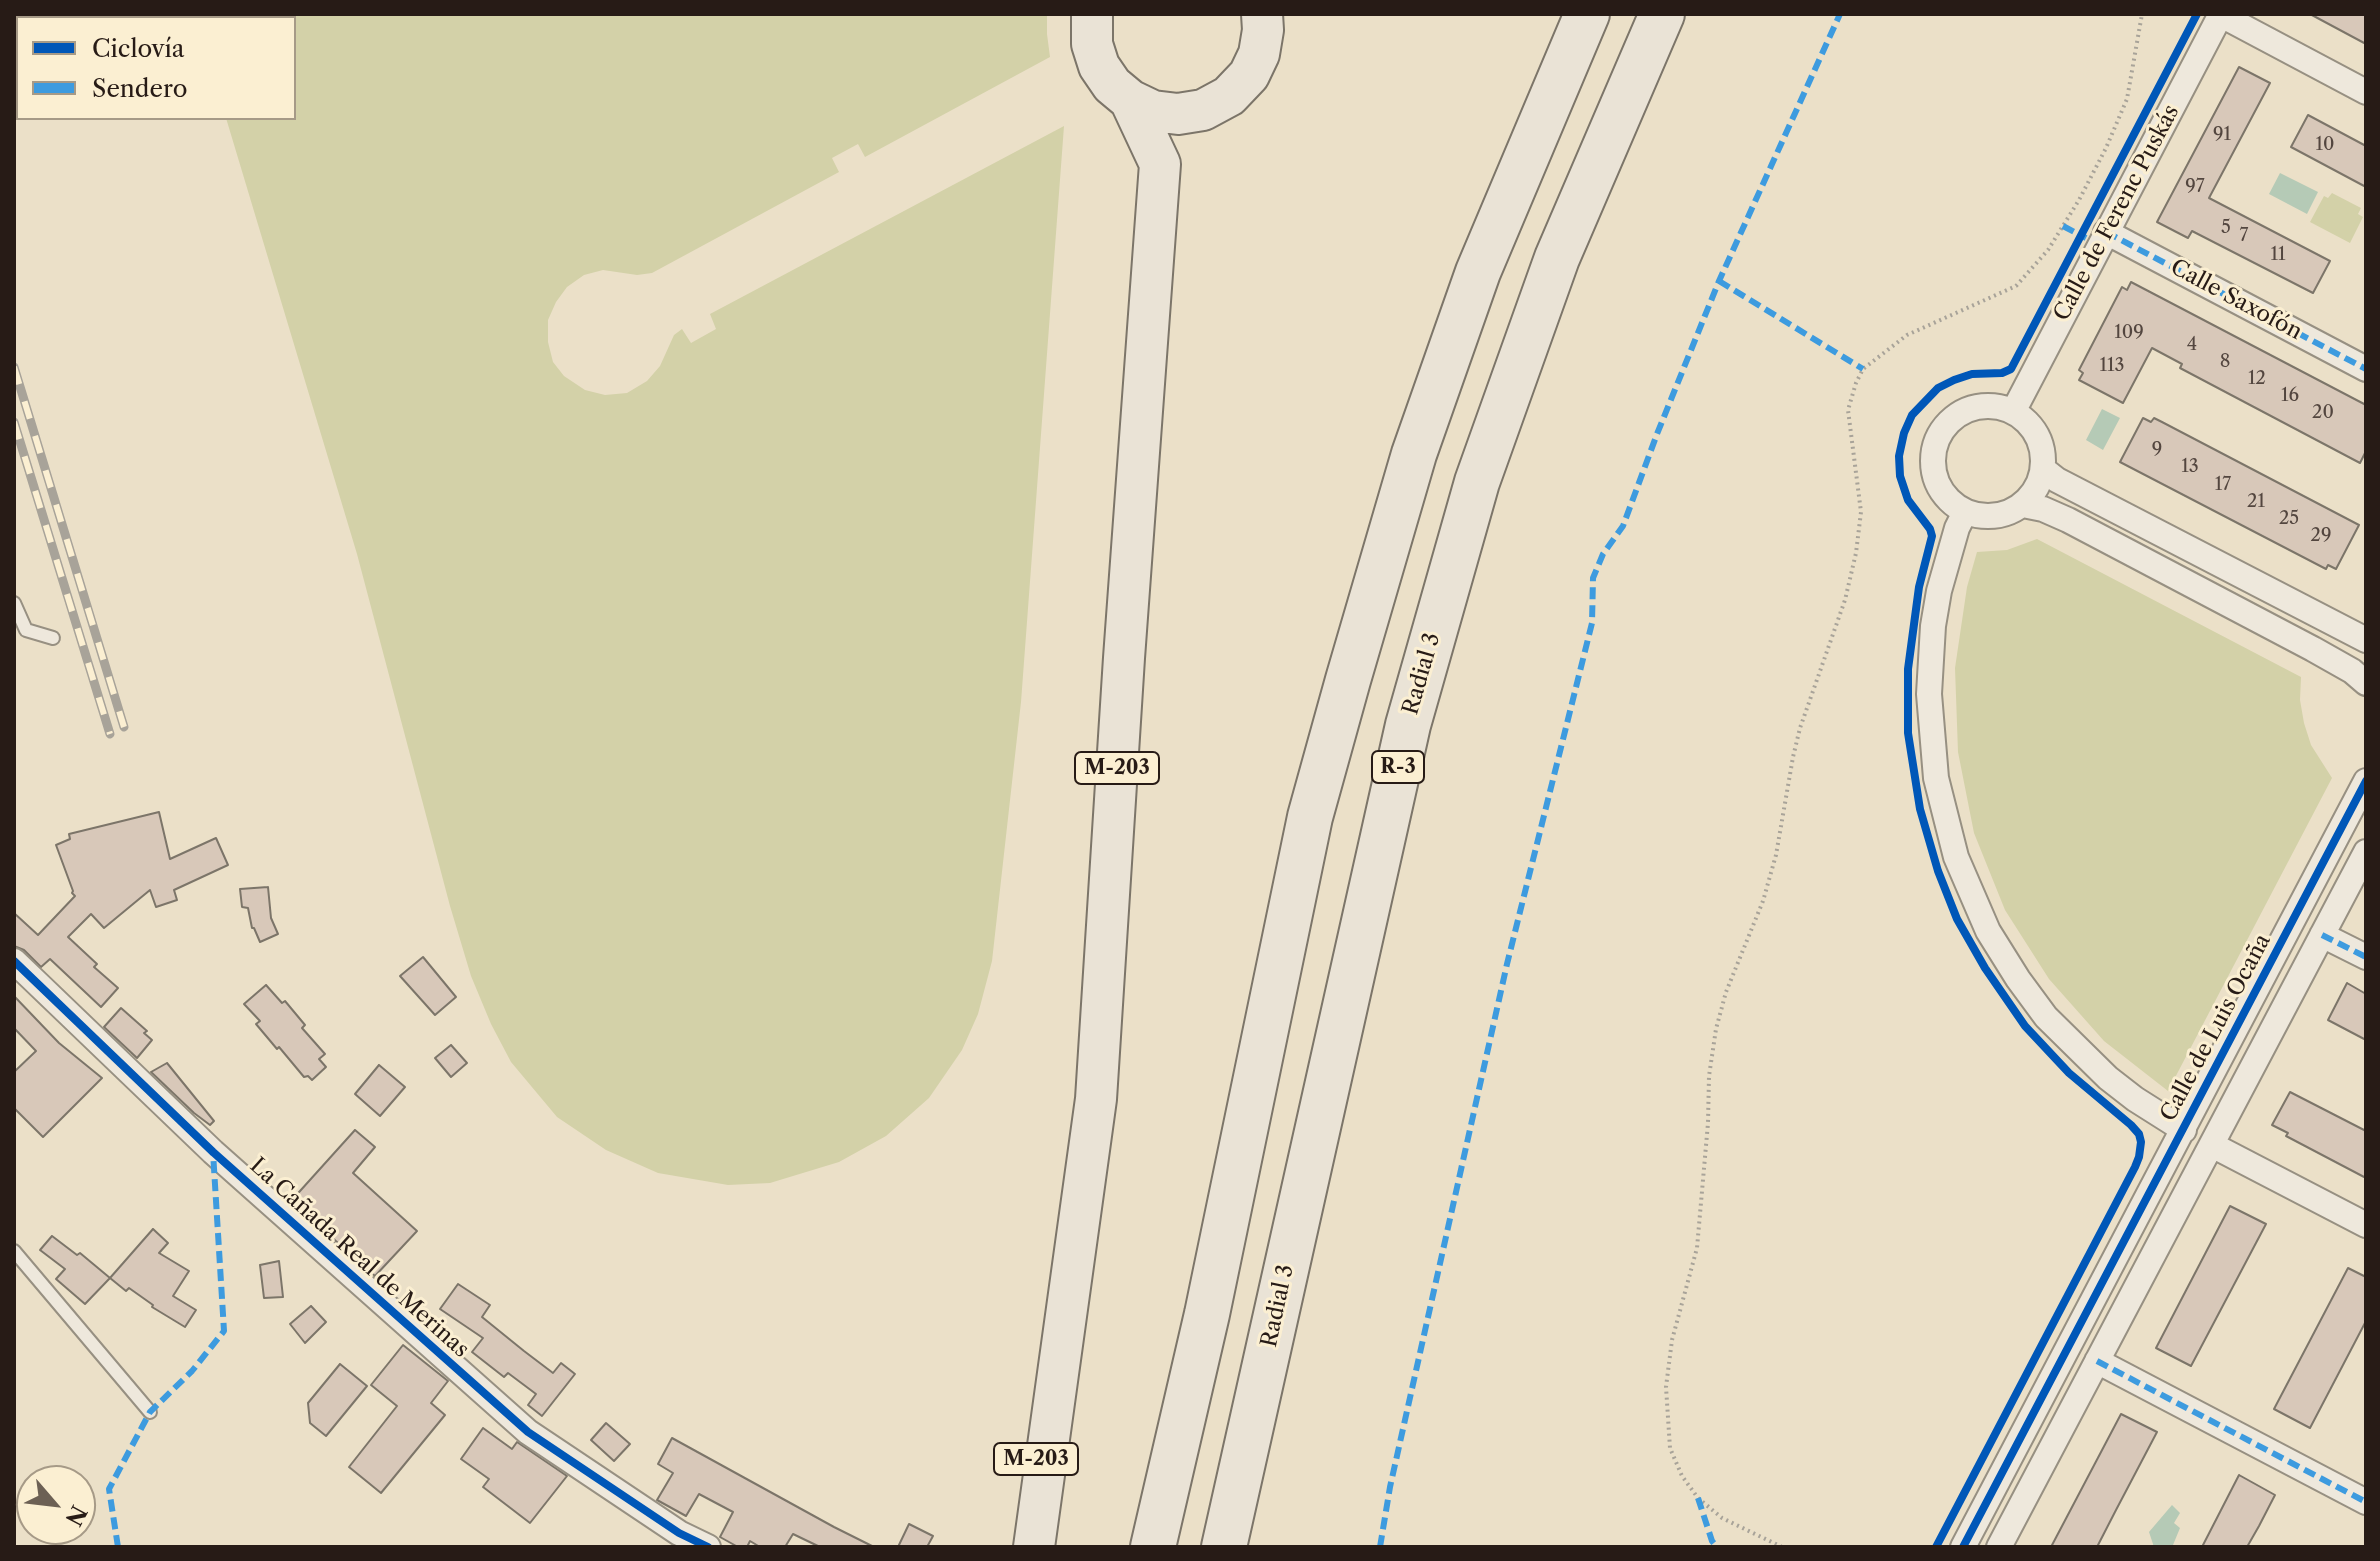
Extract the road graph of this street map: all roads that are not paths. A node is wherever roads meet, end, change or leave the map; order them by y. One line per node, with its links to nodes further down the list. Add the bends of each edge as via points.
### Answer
1 (1262, 14): 8 (main road, via 1259,54 1249,75 1229,96)
2 (1587, 14): 36 (highway, via 1478,272 1414,454 1348,680 1310,817)
3 (1662, 14): 37 (highway, Radial 3 / R-3, via 1557,258 1472,497 1408,725)
4 (2221, 15): 6 (street); 10 (street, Calle de Ferenc Puskás)
5 (1090, 16): 7 (main road, via 1099,66)
6 (2366, 92)
7 (1130, 100): 8 (main road, via 1153,111); 9 (main road, M-203)
8 (1203, 110): 9 (main road)
9 (1160, 164): 30 (main road, M-203, via 1096,1099)
10 (2106, 232): 11 (street, Calle Saxofón); 12 (street, Calle de Ferenc Puskás)
11 (2366, 369)
12 (2013, 412): 13 (street, via 2037,436); 15 (street, via 1974,408 1950,421 1935,444 1933,471 1944,495)
13 (2043, 469): 14 (street); 18 (street)
14 (2023, 505): 15 (street, via 1989,517); 19 (street, via 2068,520 2313,649)
15 (1965, 512): 25 (street, via 1938,600 1929,694 1936,778 1956,857 1988,931 2046,1017 2108,1078)
16 (14, 603): 17 (lane, via 26,630)
17 (53, 638)
18 (2366, 640)
19 (2366, 683)
20 (2366, 781): 25 (street, Calle de Luis Ocaña)
21 (2366, 852): 22 (street)
22 (2322, 935): 23 (street); 26 (street)
23 (2366, 957)
24 (14, 961): 33 (street, La Cañada Real de Merinas, via 213,1152 528,1432)
25 (2184, 1130): 38 (street, Calle de Luis Ocaña)
26 (2212, 1145): 27 (street); 29 (street)
27 (2366, 1225)
28 (14, 1251): 31 (lane)
29 (2097, 1361): 32 (street); 39 (street)
30 (1057, 1370): 34 (main road, M-203); 35 (main road, M-203)
31 (150, 1412)
32 (2366, 1502)
33 (708, 1547)
34 (1010, 1547)
35 (1034, 1547)
36 (1153, 1547)
37 (1224, 1547)
38 (1963, 1547)
39 (1999, 1547)

